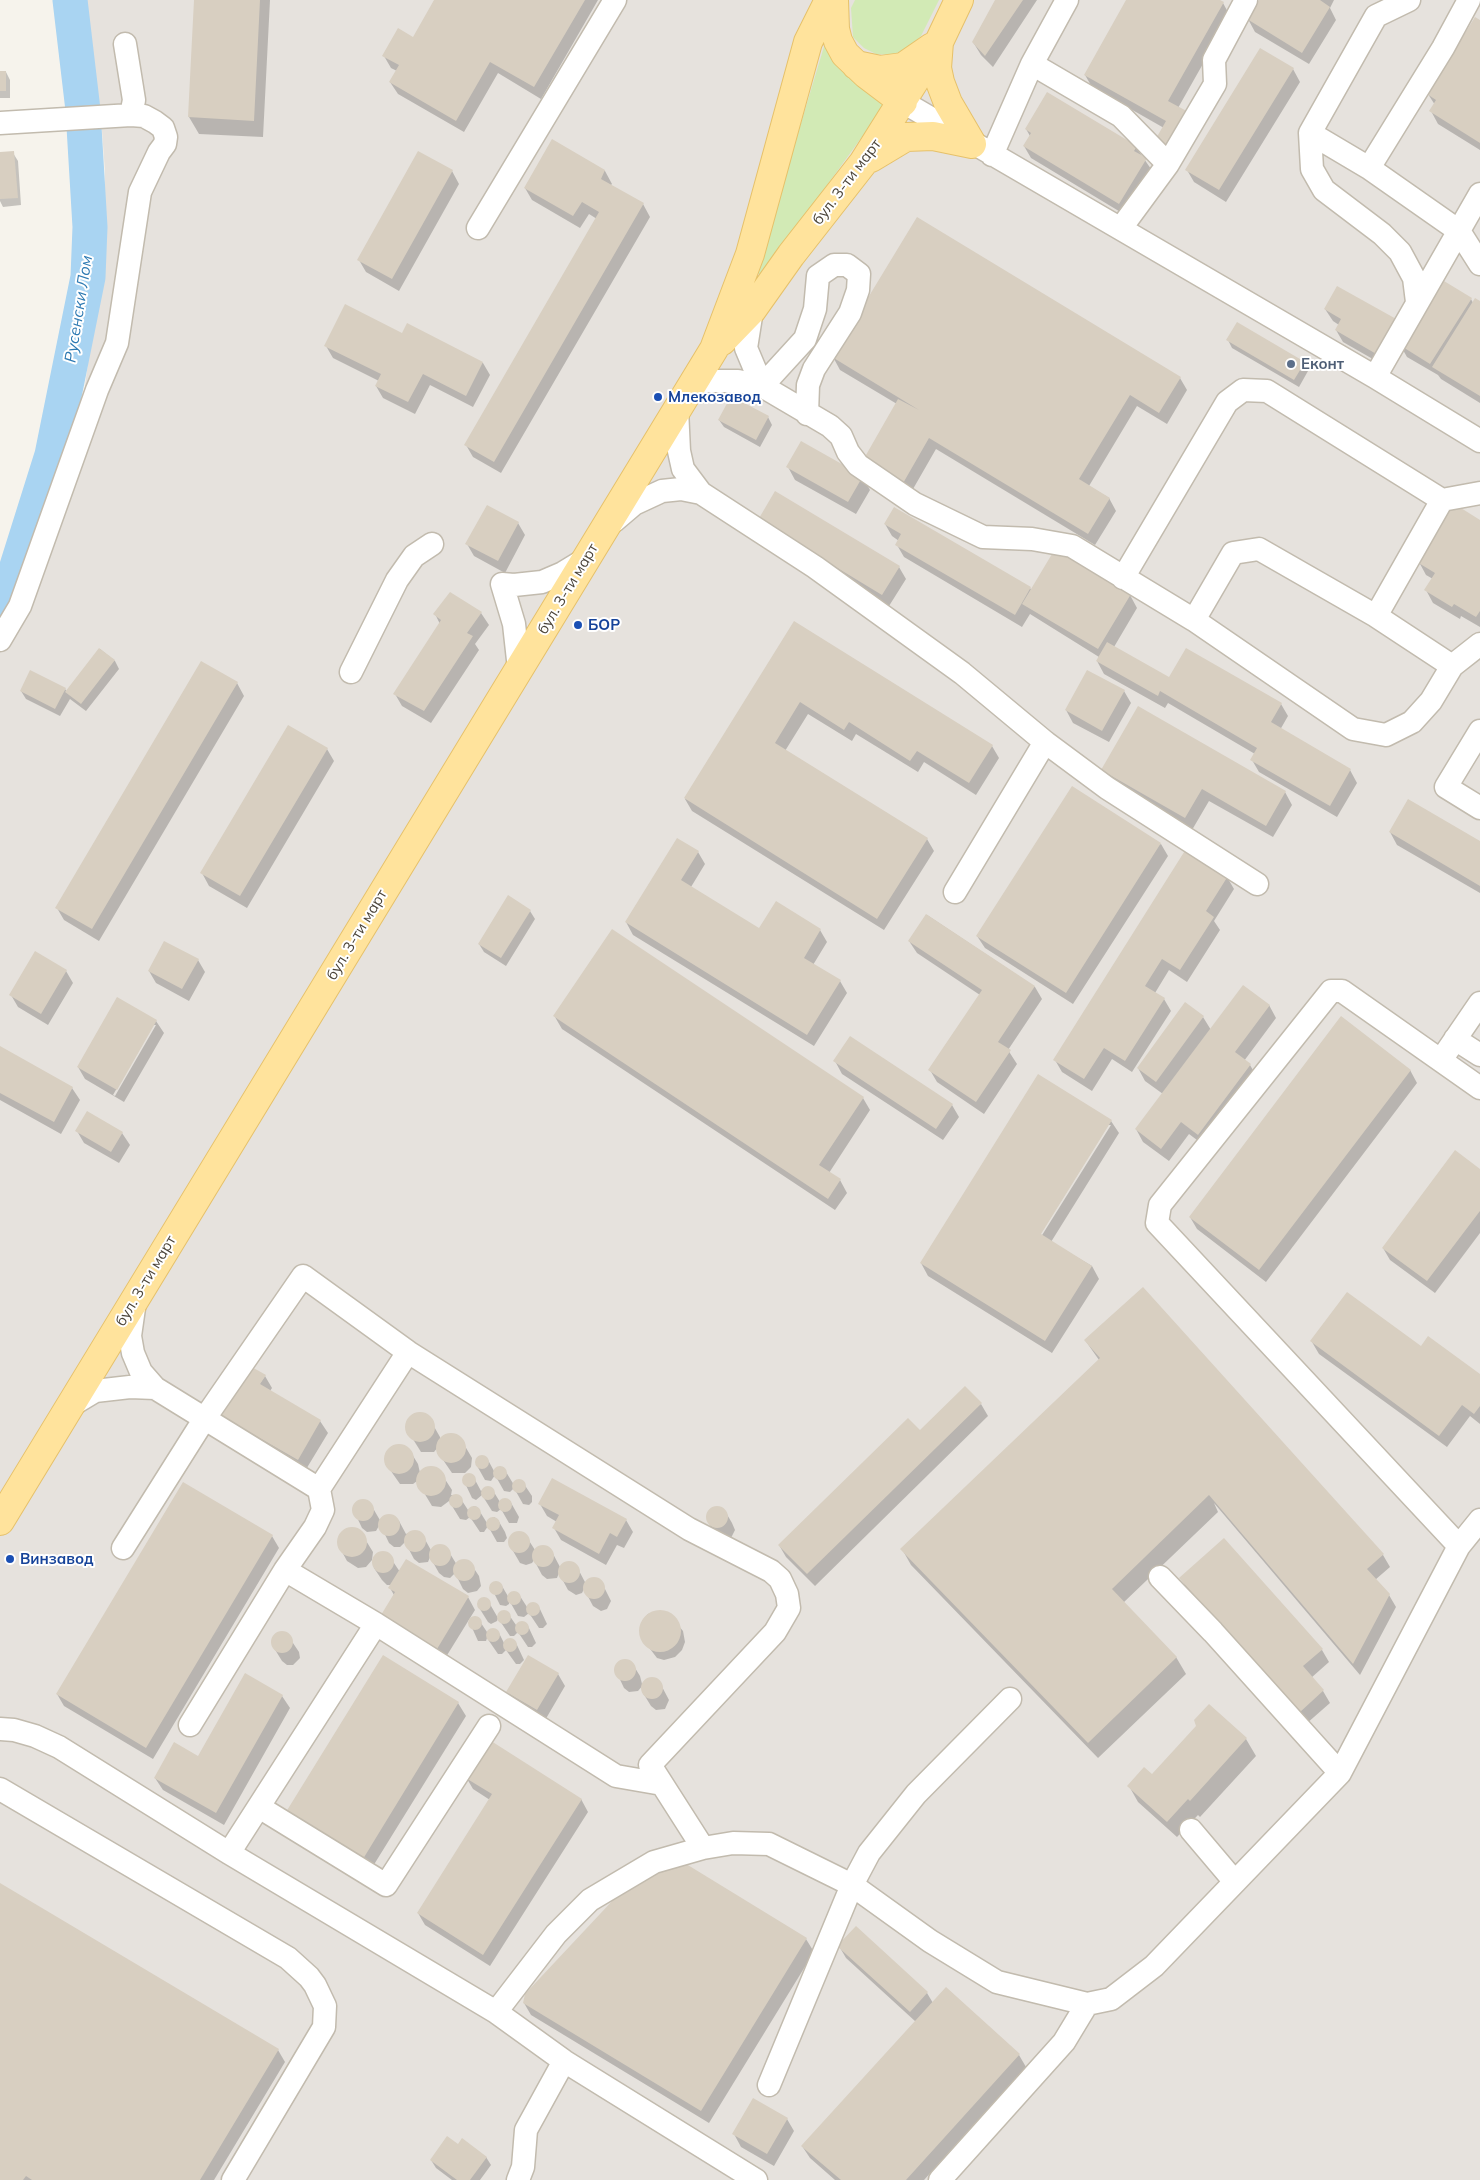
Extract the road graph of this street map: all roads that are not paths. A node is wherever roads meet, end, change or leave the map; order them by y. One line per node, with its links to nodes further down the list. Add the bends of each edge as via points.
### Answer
1 (615, 0): 22 (street)
2 (829, 0): 28 (main road, бул. 3-ти март, via 808,42 750,254)
3 (834, 0): 12 (main road, via 833,17 838,41)
4 (959, 0): 9 (main road, бул. 3-ти март)
5 (1067, 0): 11 (street)
6 (1246, 0): 19 (street, via 1214,60 1215,84)
7 (1409, 0): 16 (street, via 1376,16)
8 (1470, 0): 20 (street)
9 (939, 42): 12 (main road, via 903,67 880,70); 13 (main road, бул. 3-ти март); 17 (main road, via 937,68 948,103)
10 (125, 44): 14 (street, via 134,100)
11 (1032, 64): 17 (street); 19 (street, via 1122,116)
12 (856, 65): 13 (main road)
13 (903, 102): 17 (street); 18 (main road, бул. 3-ти март)
14 (131, 115): 15 (street); 44 (street, via 144,116 156,122 166,137 140,192 116,343 20,606)
15 (0, 123)
16 (1310, 133): 20 (street); 26 (street, via 1312,169 1324,190 1382,234 1400,252 1414,278)
17 (982, 149): 18 (main road, via 933,136 906,137); 23 (street)
18 (864, 163): 27 (main road, бул. 3-ти март)
19 (1168, 164): 23 (street)
20 (1369, 168): 24 (street)
21 (1480, 194): 24 (street)
22 (478, 228)
23 (1121, 228): 29 (street)
24 (1459, 232): 25 (street); 26 (street)
25 (1480, 264)
26 (1417, 302): 29 (street)
27 (752, 310): 28 (main road, бул. 3-ти март); 31 (street, via 746,348)
28 (714, 349): 30 (main road, бул. 3-ти март)
29 (1375, 376): 34 (street)
30 (694, 381): 31 (street, via 738,381); 32 (main road, бул. 3-ти март)
31 (762, 386): 33 (street); 33 (street, via 805,339 815,309 818,276 834,264 847,265 859,274 858,290 850,313 814,369 808,386)
32 (677, 409): 35 (street, via 683,469); 38 (main road, бул. 3-ти март)
33 (807, 414): 41 (street, via 841,436 858,465 915,504 982,537 1039,540 1072,546)
34 (1480, 441)
35 (701, 493): 38 (street, via 681,489 662,491 634,504); 50 (street, via 815,567 955,667)
36 (1480, 493): 37 (street)
37 (1442, 500): 41 (street, via 1267,391 1243,390 1227,402); 42 (street)
38 (604, 530): 40 (main road, бул. 3-ти март)
39 (432, 544): 48 (street, via 414,556 397,580)
40 (586, 559): 47 (main road, бул. 3-ти март); 47 (street, via 542,582 502,584 514,624)
41 (1124, 578): 43 (street)
42 (1376, 616): 43 (street, via 1259,549 1233,553); 46 (street)
43 (1194, 620): 46 (street, via 1353,729 1386,735 1412,722)
44 (0, 640)
45 (1480, 644): 46 (street)
46 (1452, 666)
47 (519, 670): 59 (main road, бул. 3-ти март)
48 (351, 672)
49 (1480, 731): 51 (street, via 1446,787)
50 (1045, 742): 52 (street, via 1107,788); 53 (street)
51 (1480, 808)
52 (1257, 884)
53 (955, 892)
54 (1480, 1003): 55 (street)
55 (1455, 1039): 56 (street); 57 (street)
56 (1480, 1056)
57 (1441, 1060): 58 (street); 67 (street, via 1342,991 1331,991 1160,1205 1157,1224)
58 (1480, 1088)
59 (135, 1300): 61 (street, via 130,1336 133,1353 141,1372); 62 (main road, бул. 3-ти март)
60 (408, 1352): 63 (street, via 303,1276); 64 (street); 77 (street, via 689,1529 771,1571 780,1579 789,1608 775,1632 650,1765)
61 (155, 1388): 62 (street, via 96,1391); 63 (street)
62 (70, 1406): 66 (main road, бул. 3-ти март)
63 (205, 1418): 64 (street); 68 (street)
64 (319, 1489): 69 (street, via 323,1510 316,1527)
65 (1480, 1520): 67 (street)
66 (0, 1521)
67 (1459, 1546): 76 (street)
68 (123, 1548)
69 (285, 1570): 71 (street); 73 (street)
70 (1160, 1578): 76 (street, via 1214,1632)
71 (376, 1624): 77 (street, via 616,1776); 79 (street)
72 (1010, 1698): 84 (street, via 916,1794 869,1853)
73 (190, 1725)
74 (489, 1726): 79 (street, via 386,1885)
75 (0, 1729): 82 (street, via 36,1736 59,1746)
76 (1340, 1773): 83 (street)
77 (662, 1784): 81 (street)
78 (0, 1789): 89 (street, via 288,1958 315,1985 325,2006 324,2027)
79 (259, 1807): 82 (street)
80 (1191, 1830): 83 (street)
81 (703, 1848): 84 (street, via 733,1843 770,1844); 86 (street, via 654,1862 590,1900 556,1934)
82 (229, 1853): 86 (street)
83 (1235, 1882): 85 (street, via 1154,1966 1111,1999)
84 (852, 1885): 85 (street, via 930,1941 997,1982); 88 (street)
85 (1087, 2004): 92 (street, via 1064,2042)
86 (496, 2012): 87 (street)
87 (564, 2060): 90 (street, via 526,2130 523,2167); 91 (street)
88 (768, 2085)
89 (233, 2180)
90 (518, 2180)
91 (756, 2180)
92 (940, 2180)

